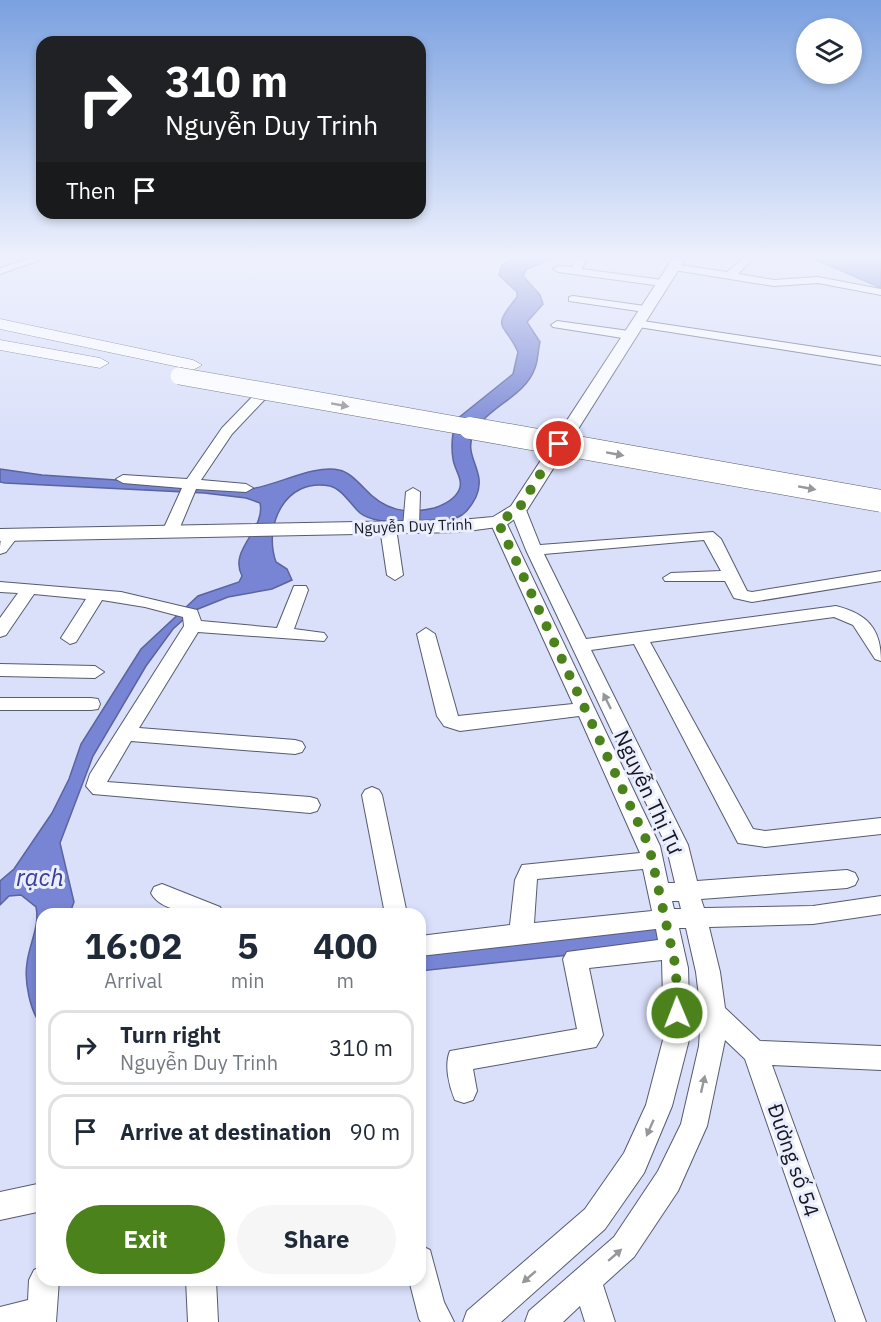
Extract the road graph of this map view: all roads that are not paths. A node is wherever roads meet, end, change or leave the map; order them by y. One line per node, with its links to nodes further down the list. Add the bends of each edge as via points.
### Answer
1 (639, 320): 4 (main road, Nguyễn Duy Trinh)
2 (0, 324): 8 (highway)
3 (557, 325): 4 (street)
4 (633, 329): 7 (street); 16 (main road, Nguyễn Duy Trinh)
5 (0, 332): 8 (highway)
6 (0, 346): 8 (highway)
7 (881, 361)
8 (180, 372): 11 (highway); 15 (highway, one-way to 15, bridge)
9 (259, 398): 13 (street, via 227,431)
10 (123, 479): 13 (street)
11 (881, 484)
12 (246, 488): 13 (street)
13 (190, 489): 20 (street)
14 (413, 492): 17 (street)
15 (881, 501)
16 (518, 510): 18 (main road, Nguyễn Duy Trinh); 22 (street, Nguyễn Thị Tư)
17 (411, 518): 18 (main road, Nguyễn Duy Trinh); 19 (main road, Nguyễn Duy Trinh)
18 (498, 522): 44 (street, Nguyễn Thị Tư)
19 (388, 528): 20 (main road, Nguyễn Duy Trinh); 23 (street)
20 (170, 532): 21 (main road)
21 (4, 540)
22 (534, 550): 24 (street, via 706,535 713,539); 38 (street, Nguyễn Thị Tư)
23 (395, 575)
24 (731, 576): 25 (street, via 740,594 752,597); 26 (street)
25 (881, 576)
26 (671, 578)
27 (0, 587): 28 (street)
28 (28, 590): 30 (street); 32 (street)
29 (300, 590): 33 (street)
30 (97, 595): 31 (street, via 168,606); 36 (street)
31 (192, 620): 33 (street); 45 (street)
32 (0, 631)
33 (283, 634): 35 (street)
34 (426, 634): 44 (street, via 451,721 460,724)
35 (318, 637)
36 (70, 638)
37 (639, 638): 38 (street); 39 (street, via 836,611 859,621); 49 (street, via 746,837 765,839)
38 (580, 646): 52 (street, Nguyễn Thị Tư, one-way to 38, via 677,845)
39 (881, 655)
40 (0, 670): 41 (street)
41 (95, 672)
42 (0, 704): 43 (street)
43 (91, 704)
44 (585, 709): 50 (street, Nguyễn Thị Tư)
45 (125, 734): 46 (street); 48 (street, via 96,780 100,789)
46 (295, 747)
47 (372, 795): 57 (street)
48 (310, 805)
49 (881, 826)
50 (652, 860): 54 (street, Nguyễn Thị Tư); 60 (street, via 530,871)
51 (847, 879): 52 (street)
52 (688, 891): 54 (street); 58 (street, Nguyễn Thị Tư)
53 (162, 893): 56 (street)
54 (659, 893): 59 (street, Nguyễn Thị Tư)
55 (881, 905): 58 (street, via 813,915)
56 (198, 908)
57 (395, 908)
58 (695, 918): 59 (street); 63 (street, Nguyễn Thị Tư)
59 (664, 919): 60 (street); 62 (street, Nguyễn Thị Tư)
60 (521, 934): 61 (street)
61 (426, 942)
62 (672, 949): 66 (street, via 575,959 591,1035 587,1039 459,1059); 77 (street, Nguyễn Thị Tư, one-way to 77, via 677,1036 660,1106 634,1163 595,1219)
63 (714, 1013): 64 (street, Đường số 54); 69 (street, Nguyễn Thị Tư, one-way to 63, via 624,1247 668,1181 694,1126 712,1046)
64 (755, 1052): 65 (street); 80 (street, Đường số 54)
65 (881, 1058)
66 (464, 1091)
67 (36, 1198): 68 (street)
68 (0, 1206)
69 (587, 1280): 78 (street, Nguyễn Thị Tư); 79 (street)
70 (44, 1286): 73 (street)
71 (201, 1286): 75 (street)
72 (425, 1286): 76 (street, via 430,1308)
73 (41, 1317): 74 (street)
74 (0, 1322)
75 (203, 1322)
76 (439, 1322)
77 (478, 1322)
78 (540, 1322)
79 (600, 1322)
80 (851, 1322)

